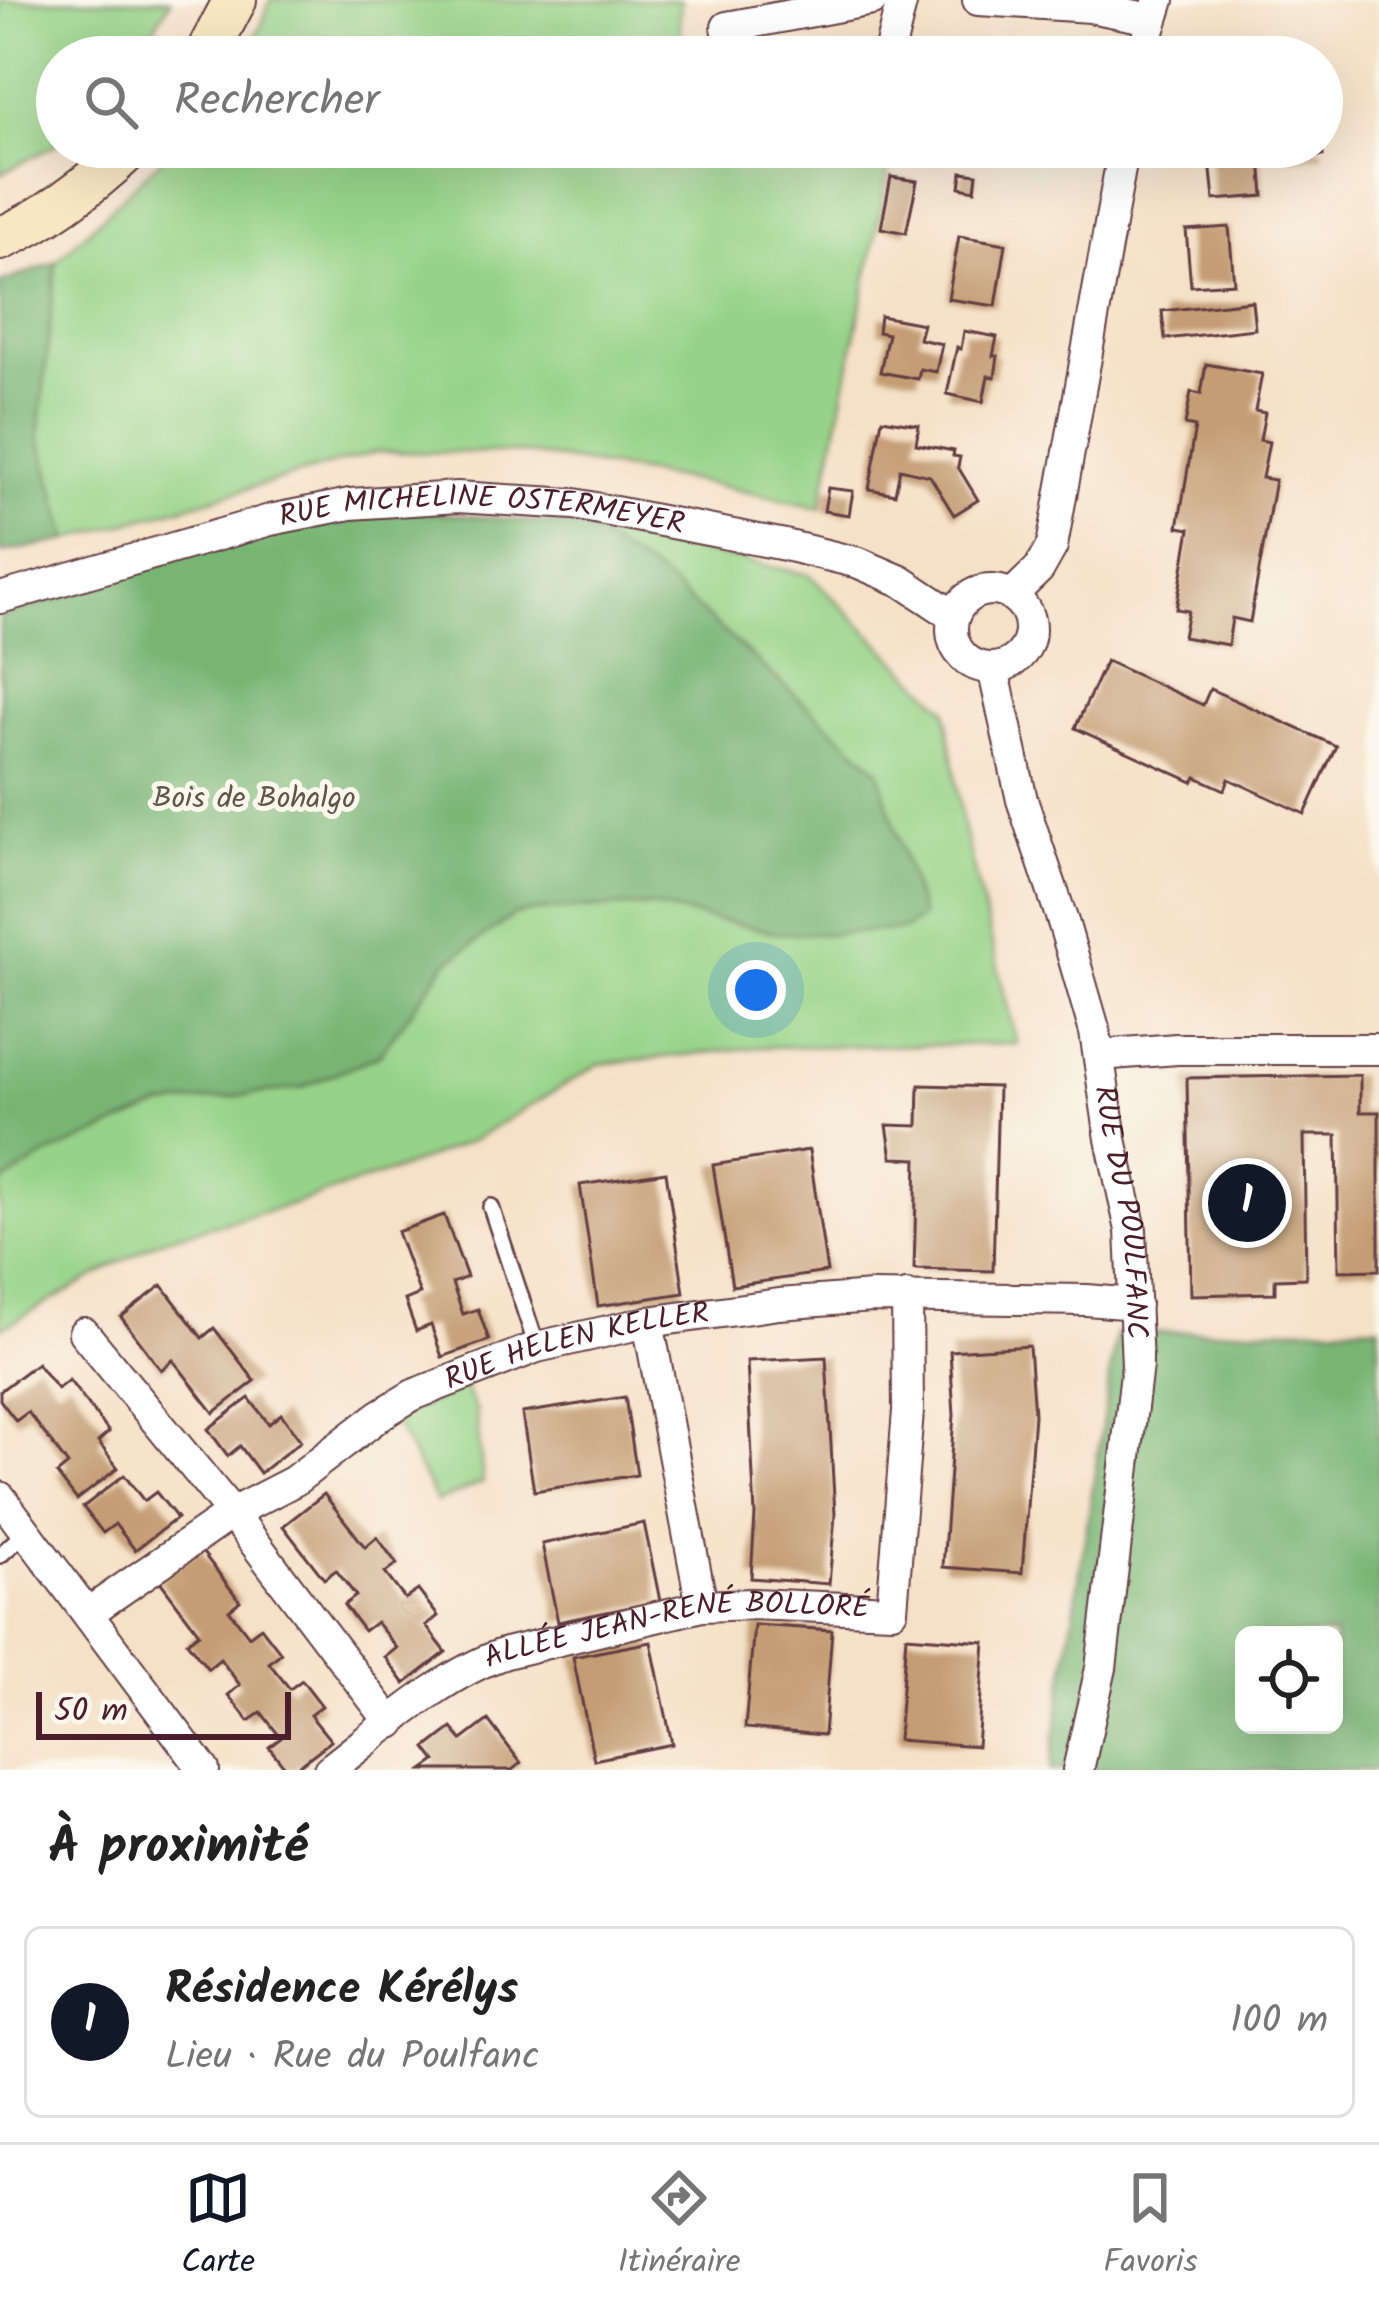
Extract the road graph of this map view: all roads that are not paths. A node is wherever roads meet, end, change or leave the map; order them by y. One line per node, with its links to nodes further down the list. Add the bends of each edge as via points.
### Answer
1 (235, 0): 6 (street)
2 (872, 0): 7 (street, via 728,27)
3 (902, 0): 8 (street)
4 (978, 0): 5 (street)
5 (1155, 9)
6 (216, 36)
7 (730, 36)
8 (893, 36)
9 (109, 168): 11 (street)
10 (1120, 168): 12 (street, via 1052,546)
11 (0, 239)
12 (1012, 595): 14 (street, via 978,592); 15 (street, via 1030,622 1028,644 1014,662)
13 (0, 598): 14 (street, RUE MICHELINE OSTERMEYER, via 270,520 457,496 574,504 803,549 901,581)
14 (954, 616): 15 (street, via 959,652)
15 (993, 668): 17 (street, RUE DU POULFANC, via 1022,800)
16 (1379, 1049): 17 (street)
17 (1099, 1054): 20 (street, RUE DU POULFANC, via 1131,1230)
18 (491, 1207): 23 (lane)
19 (907, 1296): 20 (street, RUE HELEN KELLER); 21 (street, RUE HELEN KELLER); 28 (street, ALLÉE JEAN-RENÉ BOLLORÉ, via 908,1411 892,1610)
20 (1135, 1304): 33 (street, RUE DU POULFANC, via 1130,1438 1101,1668)
21 (648, 1322): 23 (street, RUE HELEN KELLER); 28 (street)
22 (84, 1333): 25 (street)
23 (537, 1347): 25 (street, RUE HELEN KELLER, via 413,1395 294,1481)
24 (0, 1497): 26 (street)
25 (232, 1513): 29 (street, RUE HELEN KELLER); 30 (street)
26 (26, 1532): 27 (lane); 29 (street)
27 (0, 1555)
28 (702, 1606): 30 (street, ALLÉE JEAN-RENÉ BOLLORÉ, via 487,1659)
29 (88, 1613): 31 (street)
30 (391, 1723): 32 (street, ALLÉE JEAN-RENÉ BOLLORÉ)
31 (204, 1770)
32 (329, 1770)
33 (1078, 1770)

